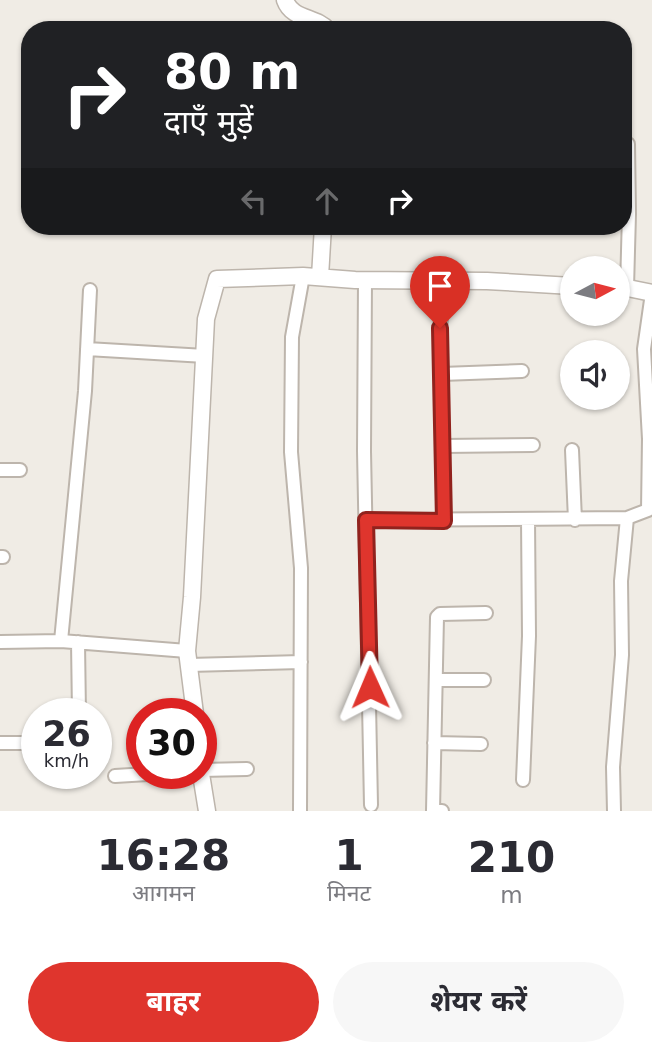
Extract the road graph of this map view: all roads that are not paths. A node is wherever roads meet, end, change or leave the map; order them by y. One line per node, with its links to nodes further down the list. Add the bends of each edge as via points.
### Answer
1 (285, 0): 2 (street, via 299,16)
2 (315, 21)
3 (322, 235): 7 (street)
4 (625, 235): 5 (street)
5 (624, 256)
6 (303, 276): 7 (street); 15 (street, via 217,279 206,319); 34 (street, via 292,337 291,452 301,568)
7 (320, 277): 8 (street)
8 (365, 280): 9 (street); 26 (street)
9 (445, 281): 10 (street); 17 (street)
10 (560, 286)
11 (630, 288): 13 (street)
12 (90, 289): 14 (street)
13 (652, 293): 23 (street, via 644,348)
14 (87, 349): 15 (street); 30 (street)
15 (205, 356): 33 (street)
16 (522, 371): 17 (street)
17 (442, 374): 19 (street)
18 (533, 444): 19 (street)
19 (443, 446): 28 (street)
20 (572, 450): 27 (street)
21 (0, 470): 22 (street)
22 (20, 470)
23 (650, 510): 24 (street)
24 (626, 518): 27 (street); 53 (street)
25 (528, 519): 27 (street); 28 (street); 47 (street)
26 (366, 520): 28 (street); 49 (street)
27 (575, 520)
28 (444, 521)
29 (485, 613): 35 (street, via 439,614)
30 (61, 641): 31 (street); 32 (street)
31 (0, 642)
32 (78, 642): 33 (street); 37 (street)
33 (188, 658): 34 (street); 38 (street)
34 (301, 662): 51 (street)
35 (436, 680): 36 (street); 41 (street)
36 (484, 680)
37 (79, 698)
38 (193, 698)
39 (0, 743): 40 (street)
40 (21, 743)
41 (434, 743): 42 (street); 52 (street, via 433,811)
42 (481, 744)
43 (247, 769): 44 (street)
44 (217, 771)
45 (126, 775): 46 (street)
46 (115, 776)
47 (523, 780)
48 (204, 789): 50 (street)
49 (371, 805)
50 (207, 811)
51 (300, 811)
52 (442, 811)
53 (614, 811)

